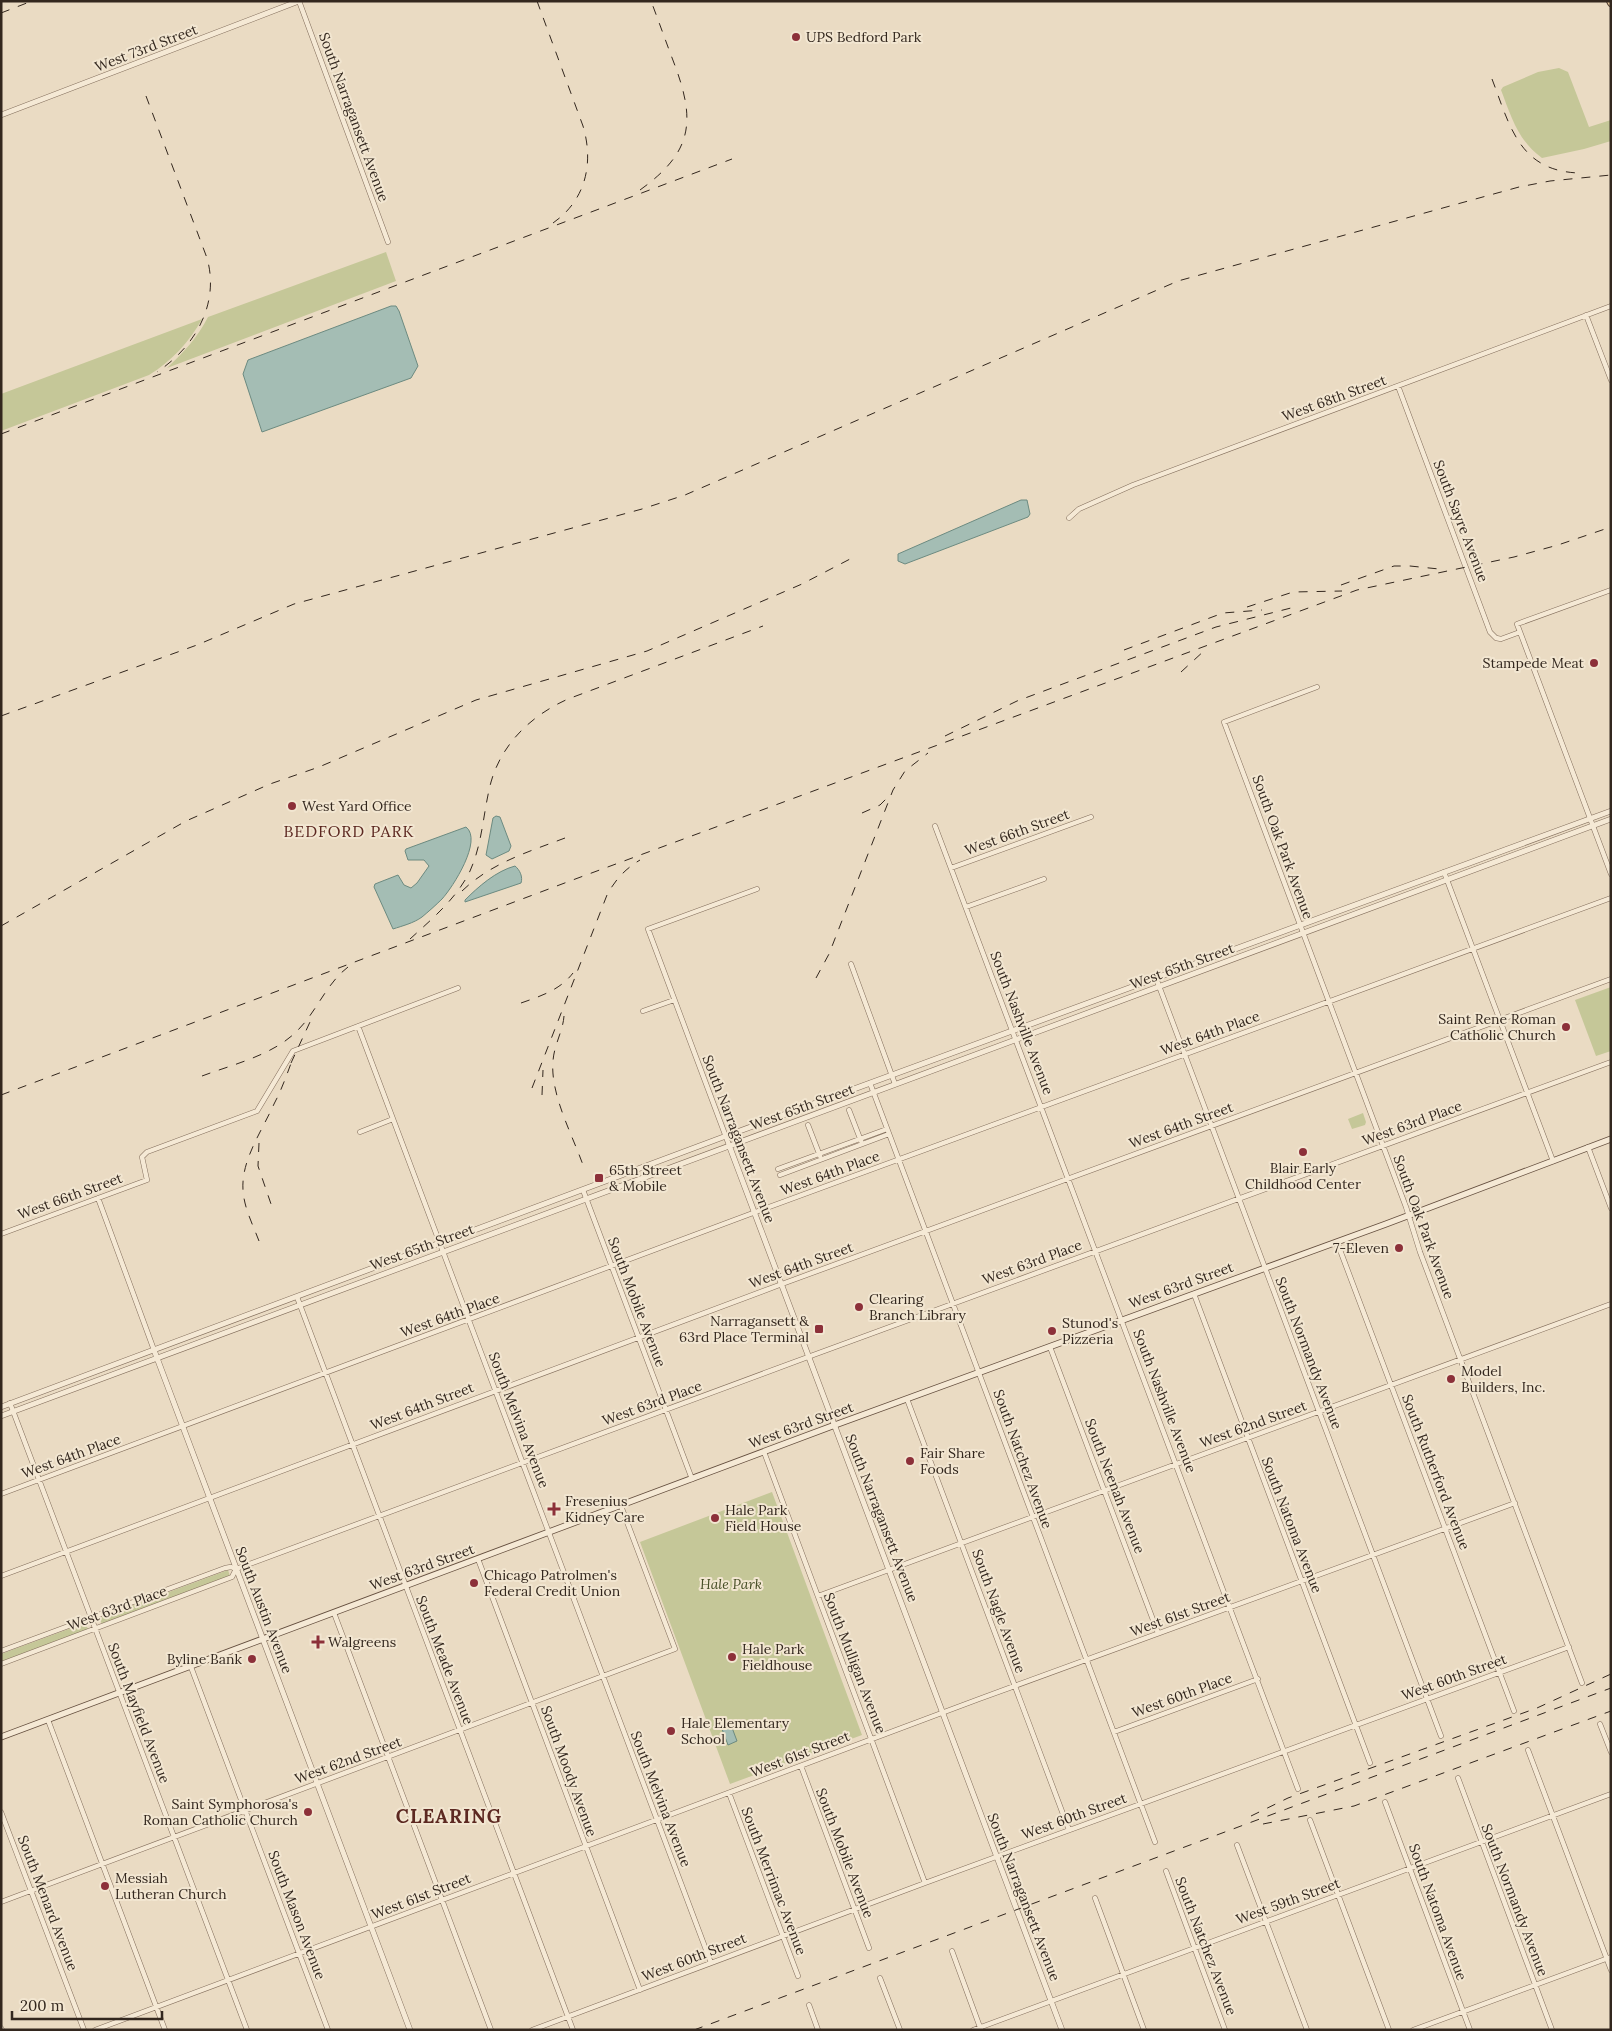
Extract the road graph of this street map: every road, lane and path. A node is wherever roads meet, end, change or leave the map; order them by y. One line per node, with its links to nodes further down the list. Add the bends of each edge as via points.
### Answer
1 (299, 1): 2 (street, West 73rd Street); 3 (street, South Narragansett Avenue)
2 (1, 115)
3 (388, 242)
4 (1611, 306): 5 (street, West 68th Street)
5 (1586, 315): 6 (street); 7 (street, West 68th Street)
6 (1611, 380)
7 (1398, 386): 8 (street, West 68th Street, via 1133,485 1079,509); 10 (street, South Sayre Avenue, via 1490,632 1502,639)
8 (1069, 518)
9 (1611, 590): 10 (street, via 1518,624)
10 (1520, 632): 14 (street)
11 (1317, 687): 26 (street, South Oak Park Avenue, via 1224,722)
12 (1611, 811): 14 (street, West 65th Street)
13 (1091, 817): 18 (street, West 66th Street)
14 (1590, 818): 17 (street); 19 (street, West 65th Street)
15 (1611, 819): 17 (street, West 65th Street)
16 (935, 826): 18 (street, South Nashville Avenue)
17 (1593, 826): 20 (street); 22 (street, West 65th Street)
18 (951, 868): 25 (street, South Nashville Avenue)
19 (1444, 872): 22 (street); 26 (street, West 65th Street)
20 (1611, 874)
21 (1044, 879): 25 (street)
22 (1447, 880): 27 (street, West 65th Street); 28 (street)
23 (757, 888): 34 (street, South Narragansett Avenue, via 648,930)
24 (1611, 898): 28 (street, West 64th Place)
25 (966, 907): 39 (street, South Nashville Avenue)
26 (1299, 924): 27 (street, South Oak Park Avenue); 30 (street, West 65th Street)
27 (1303, 933): 32 (street, West 65th Street); 35 (street, South Oak Park Avenue)
28 (1473, 948): 35 (street, West 64th Place); 37 (street)
29 (851, 964): 44 (street)
30 (1156, 978): 32 (street, South Normandy Avenue); 39 (street, West 65th Street)
31 (1611, 979): 37 (street, West 64th Street)
32 (1159, 986): 40 (street, West 65th Street); 41 (street, South Normandy Avenue)
33 (458, 988): 38 (street)
34 (674, 1000): 36 (street); 56 (street, South Narragansett Avenue)
35 (1329, 1002): 41 (street, West 64th Place); 43 (street, South Oak Park Avenue)
36 (643, 1011)
37 (1500, 1020): 43 (street, West 64th Street); 48 (street)
38 (358, 1026): 51 (street, South Melvina Avenue); 68 (street, West 66th Street, via 293,1051 257,1111 148,1152 142,1158 147,1180)
39 (1012, 1031): 40 (street, South Nashville Avenue); 44 (street, West 65th Street)
40 (1016, 1040): 46 (street, West 65th Street); 49 (street, South Nashville Avenue)
41 (1185, 1055): 49 (street, West 64th Place); 53 (street, South Normandy Avenue)
42 (1611, 1062): 48 (street, West 63rd Place)
43 (1355, 1073): 53 (street, West 64th Street); 59 (street, South Oak Park Avenue)
44 (892, 1075): 45 (street, West 65th Street); 46 (street)
45 (870, 1083): 47 (street, South Natchez Avenue); 56 (street, West 65th Street)
46 (895, 1084): 47 (street, West 65th Street)
47 (873, 1092): 55 (street, South Natchez Avenue); 60 (street, West 65th Street)
48 (1527, 1092): 59 (street, West 63rd Place); 64 (street)
49 (1041, 1107): 63 (street, West 64th Place); 66 (street, South Nashville Avenue)
50 (849, 1110): 58 (street)
51 (393, 1119): 54 (street); 77 (street, South Melvina Avenue)
52 (808, 1126): 62 (street)
53 (1212, 1126): 66 (street, West 64th Street); 70 (street, South Normandy Avenue)
54 (360, 1132)
55 (888, 1132): 58 (street); 63 (street, South Natchez Avenue)
56 (726, 1136): 60 (street, South Narragansett Avenue); 67 (street, West 65th Street)
57 (1611, 1139): 61 (main road, West 63rd Street)
58 (861, 1142): 62 (street)
59 (1382, 1145): 70 (street, West 63rd Place); 73 (street, South Oak Park Avenue)
60 (730, 1146): 69 (street, West 65th Street); 72 (street, South Narragansett Avenue)
61 (1588, 1147): 64 (main road, West 63rd Street); 71 (street)
62 (820, 1157): 65 (street)
63 (899, 1160): 72 (street, West 64th Place); 74 (street, South Natchez Avenue)
64 (1554, 1161): 73 (main road, West 63rd Street)
65 (779, 1172)
66 (1068, 1178): 74 (street, West 64th Street); 79 (street, South Nashville Avenue)
67 (583, 1190): 69 (street, South Mobile Avenue); 77 (street, West 65th Street)
68 (98, 1198): 75 (street, West 66th Street); 94 (street, South Austin Avenue)
69 (586, 1198): 78 (street, West 65th Street); 80 (street, South Mobile Avenue)
70 (1239, 1198): 79 (street, West 63rd Place); 81 (street, South Normandy Avenue)
71 (1611, 1208)
72 (755, 1213): 80 (street, West 64th Place); 82 (street, South Narragansett Avenue)
73 (1408, 1216): 76 (main road, West 63rd Street); 97 (street, South Oak Park Avenue)
74 (925, 1231): 82 (street, West 64th Street); 85 (street, South Natchez Avenue)
75 (1, 1234)
76 (1337, 1242): 81 (main road, West 63rd Street); 100 (street, South Rutherford Avenue)
77 (440, 1243): 78 (street, South Melvina Avenue); 84 (street, West 65th Street)
78 (444, 1251): 86 (street, West 65th Street); 90 (street, South Melvina Avenue)
79 (1096, 1251): 85 (street, West 63rd Place); 91 (street, South Nashville Avenue)
80 (612, 1266): 90 (street, West 64th Place); 92 (street, South Mobile Avenue)
81 (1265, 1268): 83 (main road, West 63rd Street); 107 (street, South Normandy Avenue)
82 (782, 1284): 92 (street, West 64th Street); 95 (street, South Narragansett Avenue)
83 (1194, 1294): 91 (main road, West 63rd Street); 111 (street, South Natoma Avenue)
84 (297, 1297): 86 (street, South Meade Avenue); 88 (street, West 65th Street)
85 (953, 1303): 95 (street, West 63rd Place); 99 (street, South Natchez Avenue)
86 (300, 1304): 89 (street, West 65th Street); 98 (street, South Meade Avenue)
87 (1611, 1304): 97 (street, West 62nd Street)
88 (258, 1312): 89 (street); 94 (street, West 65th Street)
89 (260, 1319): 96 (street, West 65th Street)
90 (469, 1320): 98 (street, West 64th Place); 101 (street, South Melvina Avenue)
91 (1122, 1320): 93 (main road, West 63rd Street); 115 (street, South Nashville Avenue)
92 (638, 1337): 101 (street, West 64th Street); 105 (street, South Mobile Avenue)
93 (1050, 1347): 99 (main road, West 63rd Street); 118 (street, South Neenah Avenue)
94 (154, 1350): 96 (street, South Austin Avenue); 103 (street, West 65th Street)
95 (809, 1356): 105 (street, West 63rd Place); 109 (street, South Narragansett Avenue)
96 (156, 1358): 106 (street, West 65th Street); 110 (street, South Austin Avenue)
97 (1461, 1359): 100 (street, West 62nd Street); 121 (street, South Oak Park Avenue)
98 (326, 1373): 110 (street, West 64th Place); 112 (street, South Meade Avenue)
99 (979, 1373): 102 (main road, West 63rd Street); 124 (street, South Natchez Avenue)
100 (1391, 1385): 107 (street, West 62nd Street); 125 (street, South Rutherford Avenue)
101 (496, 1391): 112 (street, West 64th Street); 114 (street, South Melvina Avenue)
102 (907, 1399): 109 (main road, West 63rd Street); 127 (street, South Nagle Avenue)
103 (10, 1403): 104 (street, West 65th Street); 106 (street, South Mayfield Avenue)
104 (1, 1407)
105 (666, 1410): 114 (street, West 63rd Place); 116 (street, South Mobile Avenue)
106 (13, 1411): 108 (street, West 65th Street); 117 (street, South Mayfield Avenue)
107 (1319, 1411): 111 (street, West 62nd Street); 129 (street, South Normandy Avenue)
108 (1, 1416)
109 (835, 1425): 113 (main road, West 63rd Street); 132 (street, South Narragansett Avenue)
110 (182, 1426): 117 (street, West 64th Place); 120 (street, South Austin Avenue)
111 (1248, 1437): 115 (street, West 62nd Street); 134 (street, South Natoma Avenue)
112 (352, 1444): 120 (street, West 64th Street); 123 (street, South Meade Avenue)
113 (764, 1452): 116 (main road, West 63rd Street); 136 (street, South Mulligan Avenue)
114 (523, 1463): 123 (street, West 63rd Place); 126 (street, South Melvina Avenue)
115 (1176, 1463): 118 (street, West 62nd Street); 137 (street, South Nashville Avenue)
116 (692, 1479): 122 (main road, West 63rd Street)
117 (39, 1480): 119 (street, West 64th Place); 128 (street, South Mayfield Avenue)
118 (1105, 1490): 124 (street, West 62nd Street); 141 (street, South Neenah Avenue)
119 (1, 1494)
120 (209, 1498): 128 (street, West 64th Street); 131 (street, South Austin Avenue)
121 (1514, 1503): 125 (street, West 61st Street); 143 (street, South Oak Park Avenue)
122 (621, 1506): 126 (main road, West 63rd Street); 149 (street, West 62nd Street, via 675,1649)
123 (380, 1516): 131 (street, West 63rd Place); 135 (street, South Meade Avenue)
124 (1032, 1516): 127 (street, West 62nd Street); 145 (street, South Natchez Avenue)
125 (1446, 1528): 129 (street, West 61st Street); 148 (street, South Rutherford Avenue)
126 (549, 1533): 130 (main road, West 63rd Street); 149 (street, South Melvina Avenue)
127 (961, 1542): 132 (street, West 62nd Street); 152 (street, South Nagle Avenue)
128 (66, 1552): 133 (street, West 64th Street); 139 (street, South Mayfield Avenue)
129 (1373, 1555): 134 (street, West 61st Street); 154 (street, South Normandy Avenue)
130 (478, 1559): 135 (main road, West 63rd Street); 155 (street, South Moody Avenue)
131 (236, 1569): 139 (street, West 63rd Place, via 228,1567); 140 (street, West 63rd Place, via 232,1577); 142 (street, South Austin Avenue)
132 (889, 1569): 136 (street, West 62nd Street); 157 (street, South Narragansett Avenue)
133 (1, 1576)
134 (1302, 1582): 137 (street, West 61st Street); 159 (street, South Natoma Avenue)
135 (406, 1586): 138 (main road, West 63rd Street); 161 (street, South Meade Avenue)
136 (818, 1596): 165 (street, South Mulligan Avenue)
137 (1230, 1607): 141 (street, West 61st Street); 150 (street, South Nashville Avenue)
138 (334, 1613): 142 (main road, West 63rd Street); 169 (street)
139 (91, 1617): 140 (street, South Mayfield Avenue); 144 (street, West 63rd Place)
140 (95, 1628): 146 (street, West 63rd Place); 153 (street, South Mayfield Avenue)
141 (1158, 1633): 145 (street, West 61st Street)
142 (263, 1640): 147 (main road, West 63rd Street); 173 (street, South Austin Avenue)
143 (1569, 1647): 148 (street, West 60th Street); 151 (street, South Oak Park Avenue)
144 (1, 1651)
145 (1086, 1660): 152 (street, West 61st Street); 162 (street, South Natchez Avenue)
146 (1, 1664)
147 (191, 1667): 153 (main road, West 63rd Street); 179 (street, South Mason Avenue)
148 (1499, 1672): 154 (street, West 60th Street); 156 (street, South Rutherford Avenue)
149 (603, 1677): 155 (street, West 62nd Street); 182 (street, South Melvina Avenue)
150 (1258, 1679): 162 (street, West 60th Place); 166 (street, South Nashville Avenue)
151 (1582, 1683)
152 (1015, 1686): 157 (street, West 61st Street); 184 (street, South Nagle Avenue)
153 (120, 1693): 158 (main road, West 63rd Street); 185 (street, South Mayfield Avenue)
154 (1427, 1698): 159 (street, West 60th Street); 163 (street, South Normandy Avenue)
155 (533, 1703): 161 (street, West 62nd Street); 189 (street, South Moody Avenue)
156 (1514, 1710)
157 (943, 1713): 165 (street, West 61st Street); 190 (street, South Narragansett Avenue)
158 (48, 1720): 164 (main road, West 63rd Street); 191 (street)
159 (1356, 1724): 166 (street, West 60th Street); 170 (street, South Natoma Avenue)
160 (1600, 1724): 168 (street)
161 (460, 1730): 169 (street, West 62nd Street); 194 (street, South Meade Avenue)
162 (1114, 1732): 178 (street, South Natchez Avenue)
163 (1441, 1736)
164 (1, 1737)
165 (872, 1740): 171 (street, West 61st Street); 195 (street, South Mulligan Avenue)
166 (1284, 1750): 174 (street, South Nashville Avenue); 178 (street, West 60th Street)
167 (1528, 1750): 181 (street)
168 (1611, 1752)
169 (388, 1757): 173 (street, West 62nd Street); 199 (street)
170 (1370, 1763)
171 (801, 1766): 175 (street, West 61st Street); 201 (street, South Mobile Avenue)
172 (1458, 1778): 187 (street, South Normandy Avenue)
173 (317, 1784): 179 (street, West 62nd Street); 203 (street, South Austin Avenue)
174 (1298, 1789)
175 (729, 1793): 182 (street, West 61st Street); 204 (street, South Merrimac Avenue)
176 (1611, 1794): 181 (street, West 59th Street)
177 (1385, 1802): 192 (street, South Natoma Avenue)
178 (1140, 1803): 184 (street, West 60th Street); 186 (street, South Natchez Avenue)
179 (245, 1810): 185 (street, West 62nd Street); 208 (street, South Mason Avenue)
180 (1, 1812): 196 (street, South Menard Avenue)
181 (1553, 1815): 187 (street, West 59th Street); 209 (street)
182 (657, 1820): 189 (street, West 61st Street); 210 (street, South Melvina Avenue)
183 (1310, 1820): 197 (street)
184 (1069, 1830): 190 (street, West 60th Street)
185 (174, 1837): 191 (street, West 62nd Street); 215 (street, South Mayfield Avenue)
186 (1155, 1842)
187 (1481, 1842): 192 (street, West 59th Street); 216 (street, South Normandy Avenue)
188 (1238, 1845): 202 (street)
189 (585, 1846): 194 (street, West 61st Street); 217 (street, South Moody Avenue)
190 (997, 1856): 195 (street, West 60th Street); 218 (street, South Narragansett Avenue)
191 (102, 1864): 196 (street, West 62nd Street); 220 (street)
192 (1410, 1868): 197 (street, West 59th Street); 221 (street, South Natoma Avenue)
193 (1166, 1871): 206 (street, South Natchez Avenue)
194 (514, 1873): 199 (street, West 61st Street); 222 (street, South Meade Avenue)
195 (925, 1883): 201 (street, West 60th Street)
196 (30, 1891): 200 (street, West 62nd Street); 224 (street, South Menard Avenue)
197 (1338, 1894): 202 (street, West 59th Street); 240 (street)
198 (1095, 1898): 212 (street)
199 (442, 1900): 203 (street, West 61st Street); 230 (street)
200 (1, 1902)
201 (854, 1910): 204 (street, West 60th Street); 205 (street, South Mobile Avenue)
202 (1266, 1921): 206 (street, West 59th Street); 239 (street)
203 (371, 1927): 208 (street, West 61st Street); 229 (street, South Austin Avenue)
204 (782, 1936): 210 (street, West 60th Street); 213 (street, South Merrimac Avenue)
205 (869, 1948)
206 (1194, 1948): 212 (street, West 59th Street); 238 (street, South Natchez Avenue)
207 (952, 1951): 223 (street)
208 (299, 1953): 215 (street, West 61st Street); 228 (street, South Mason Avenue)
209 (1609, 1958): 211 (street); 216 (street)
210 (711, 1963): 217 (street, West 60th Street)
211 (1611, 1970)
212 (1123, 1974): 218 (street, West 59th Street); 237 (street)
213 (798, 1976)
214 (880, 1978): 234 (street)
215 (228, 1980): 220 (street, West 61st Street); 227 (street, South Mayfield Avenue)
216 (1535, 1985): 221 (street); 243 (street, South Normandy Avenue)
217 (640, 1990): 222 (street, West 60th Street)
218 (1051, 2000): 223 (street, West 59th Street); 236 (street, South Narragansett Avenue)
219 (809, 2005): 233 (street)
220 (156, 2007): 225 (street, West 61st Street); 226 (street)
221 (1464, 2011): 241 (street); 242 (street, South Natoma Avenue)
222 (568, 2016): 231 (street, West 60th Street); 232 (street, South Meade Avenue)
223 (981, 2028): 235 (street, West 59th Street)
224 (84, 2030)
225 (95, 2030)
226 (164, 2030)
227 (247, 2030)
228 (328, 2030)
229 (410, 2030)
230 (491, 2030)
231 (532, 2030)
232 (573, 2030)
233 (818, 2030)
234 (900, 2030)
235 (972, 2030)
236 (1062, 2030)
237 (1144, 2030)
238 (1226, 2030)
239 (1307, 2030)
240 (1389, 2030)
241 (1413, 2030)
242 (1470, 2030)
243 (1552, 2030)

